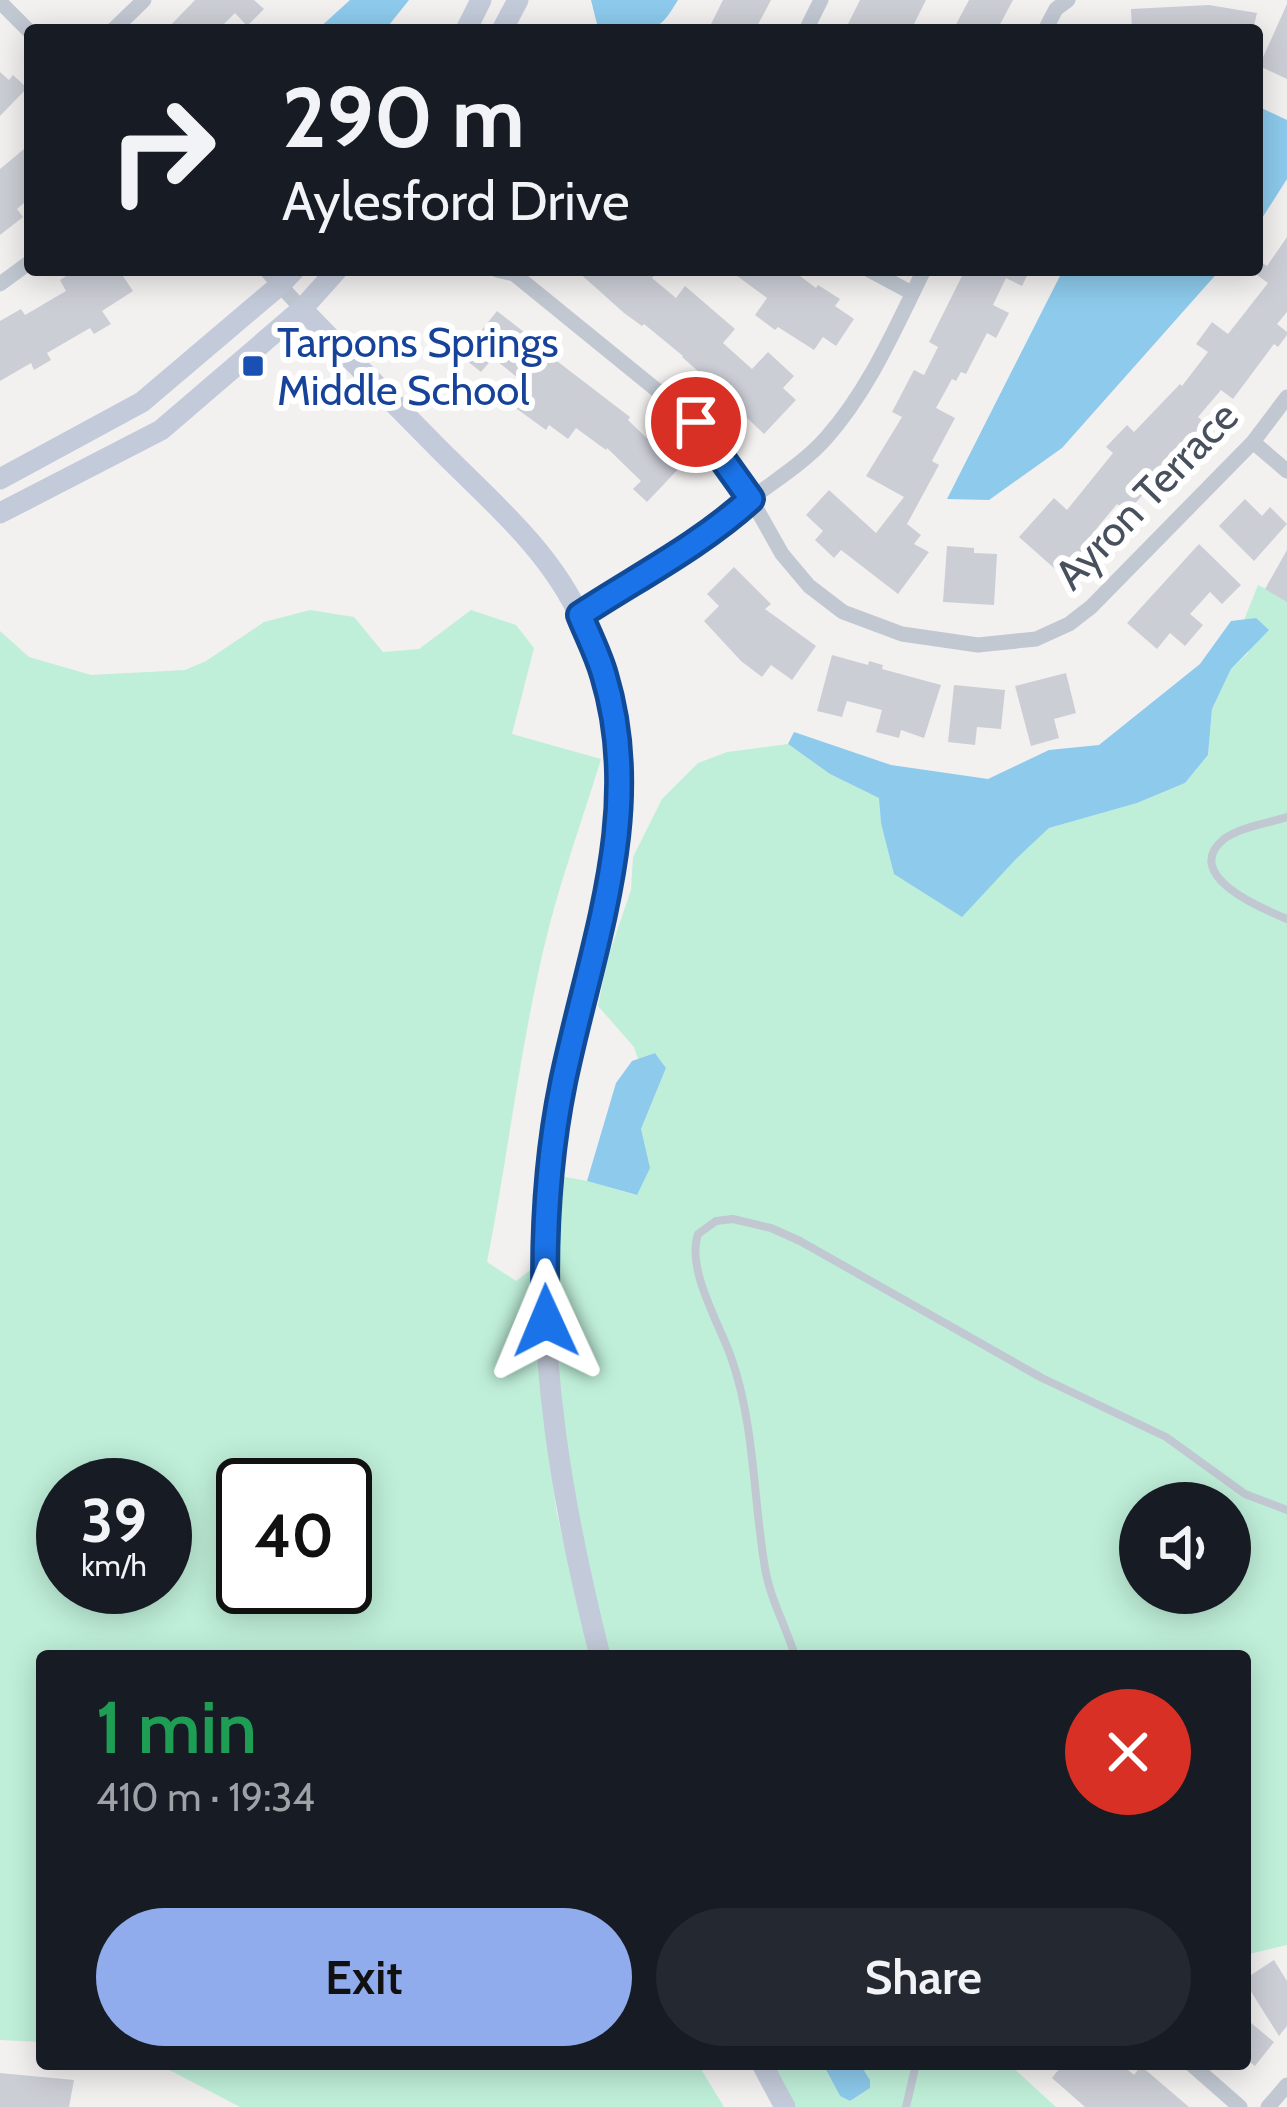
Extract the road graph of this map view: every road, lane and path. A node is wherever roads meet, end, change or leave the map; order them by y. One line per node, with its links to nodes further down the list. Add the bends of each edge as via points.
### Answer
1 (144, 0): 4 (street)
2 (1068, 0): 5 (street)
3 (0, 2): 6 (street)
4 (119, 24)
5 (1049, 24)
6 (24, 26)
7 (279, 276): 18 (street, via 142,402)
8 (281, 276): 14 (street)
9 (332, 276): 14 (street)
10 (516, 276): 19 (street, Ayron Terrace, via 696,422)
11 (880, 276): 13 (street)
12 (921, 276): 13 (street)
13 (912, 293): 19 (street, via 883,355 825,439)
14 (302, 309): 20 (street, via 161,430); 21 (street, via 530,542)
15 (1287, 397): 16 (street, Ayron Terrace)
16 (1253, 442): 17 (street); 19 (street, Ayron Terrace, via 1091,607 1036,639 977,645 902,634 843,612 782,554)
17 (1287, 471)
18 (0, 479)
19 (751, 499): 21 (street, via 722,526)
20 (0, 513)
21 (580, 615): 25 (street, via 613,711 620,808 560,1103 545,1286 560,1470)
22 (1287, 817): 23 (lane, via 1226,838 1213,862 1226,887)
23 (1287, 919)
24 (1287, 1510): 26 (lane, via 1245,1494 1166,1437 1042,1378 800,1241 748,1221 716,1221 698,1234 694,1251 742,1394 764,1568)
25 (599, 1650)
26 (793, 1650)
27 (765, 2070): 31 (street)
28 (915, 2070): 32 (lane)
29 (1198, 2070): 33 (street)
30 (1287, 2086): 34 (street)
31 (784, 2107)
32 (907, 2107)
33 (1240, 2107)
34 (1268, 2107)

